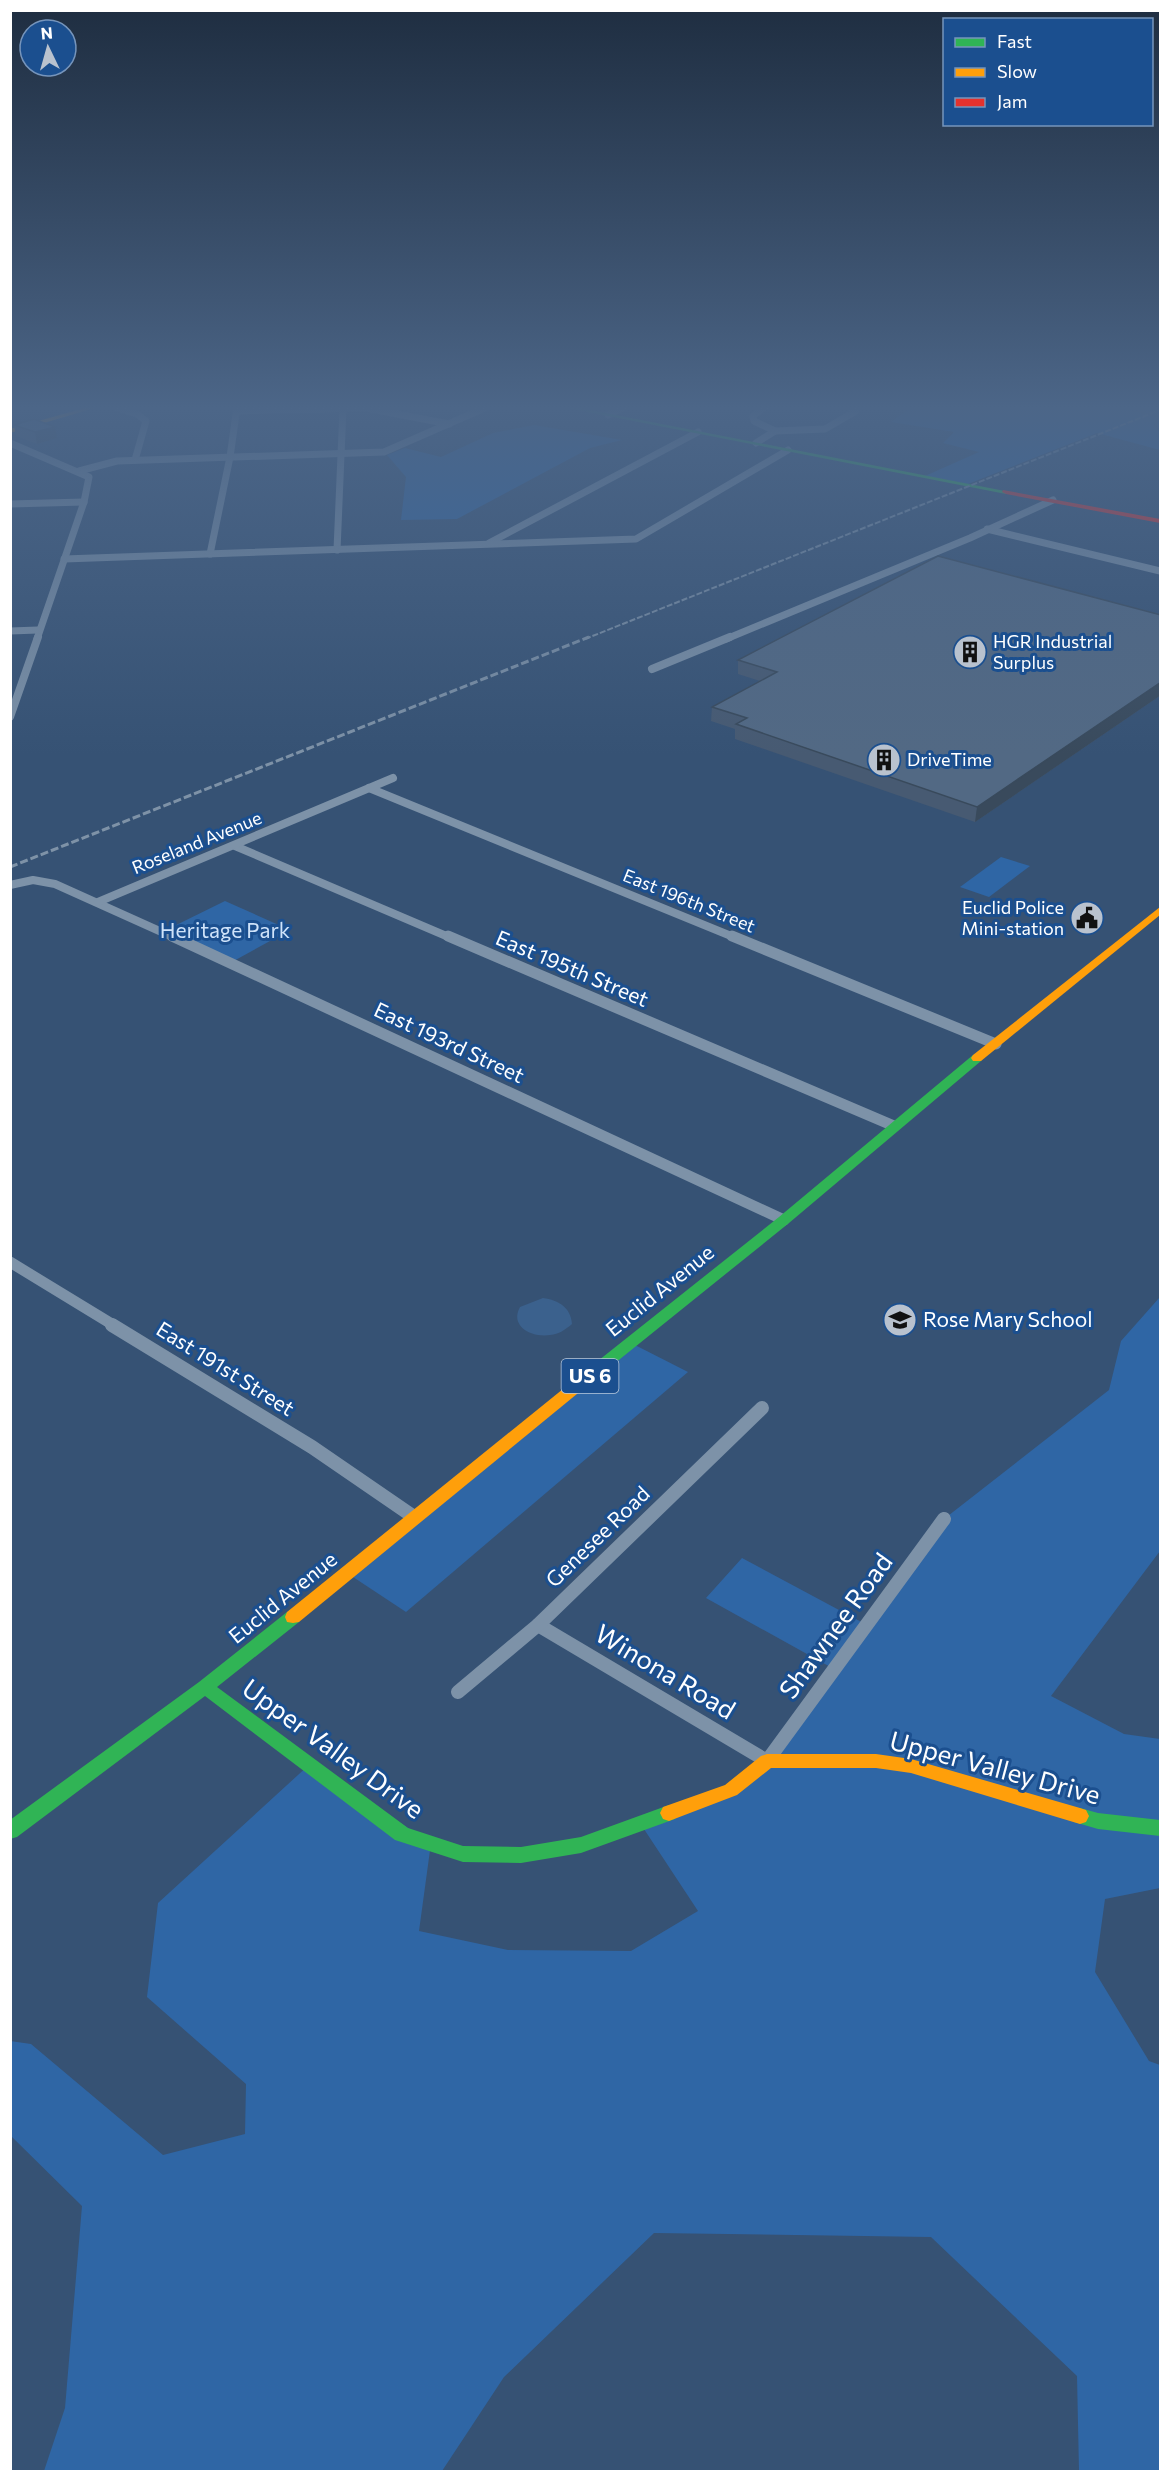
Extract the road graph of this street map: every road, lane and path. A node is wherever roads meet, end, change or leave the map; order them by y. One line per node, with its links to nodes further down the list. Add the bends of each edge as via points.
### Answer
1 (76, 523): 11 (street)
2 (216, 523): 10 (street)
3 (339, 523): 9 (street)
4 (527, 523): 8 (street)
5 (664, 523): 8 (street, via 636,539)
6 (1001, 523): 7 (street)
7 (987, 529): 12 (street); 15 (street)
8 (485, 545): 9 (street)
9 (337, 550): 10 (street)
10 (210, 554): 11 (street)
11 (63, 559): 13 (street)
12 (1161, 571)
13 (38, 630): 14 (street); 16 (street)
14 (10, 631)
15 (652, 669)
16 (10, 717)
17 (393, 778): 18 (street, Roseland Avenue)
18 (369, 788): 19 (street, Roseland Avenue); 23 (street, East 196th Street)
19 (235, 846): 21 (street, Roseland Avenue); 24 (street, East 195th Street)
20 (10, 885): 21 (street, via 47,880)
21 (98, 902): 25 (street, East 193rd Street)
22 (1161, 910): 23 (street, Euclid Avenue / US 6)
23 (996, 1044): 24 (street, Euclid Avenue / US 6)
24 (894, 1126): 25 (street, Euclid Avenue / US 6)
25 (784, 1220): 28 (street, Euclid Avenue / US 6)
26 (10, 1262): 28 (street, East 191st Street, via 312,1447)
27 (762, 1408): 30 (street, Genesee Road)
28 (414, 1517): 31 (street, Euclid Avenue / US 6)
29 (944, 1519): 33 (street, Shawnee Road)
30 (538, 1624): 32 (street, Genesee Road); 33 (street, Winona Road)
31 (205, 1687): 33 (street, Upper Valley Drive, via 402,1834 464,1854 521,1855 581,1845 731,1790); 35 (street, Euclid Avenue / US 6)
32 (458, 1692)
33 (767, 1761): 34 (street, Upper Valley Drive, via 876,1761 911,1766 1098,1821)
34 (1161, 1828)
35 (10, 1831)

